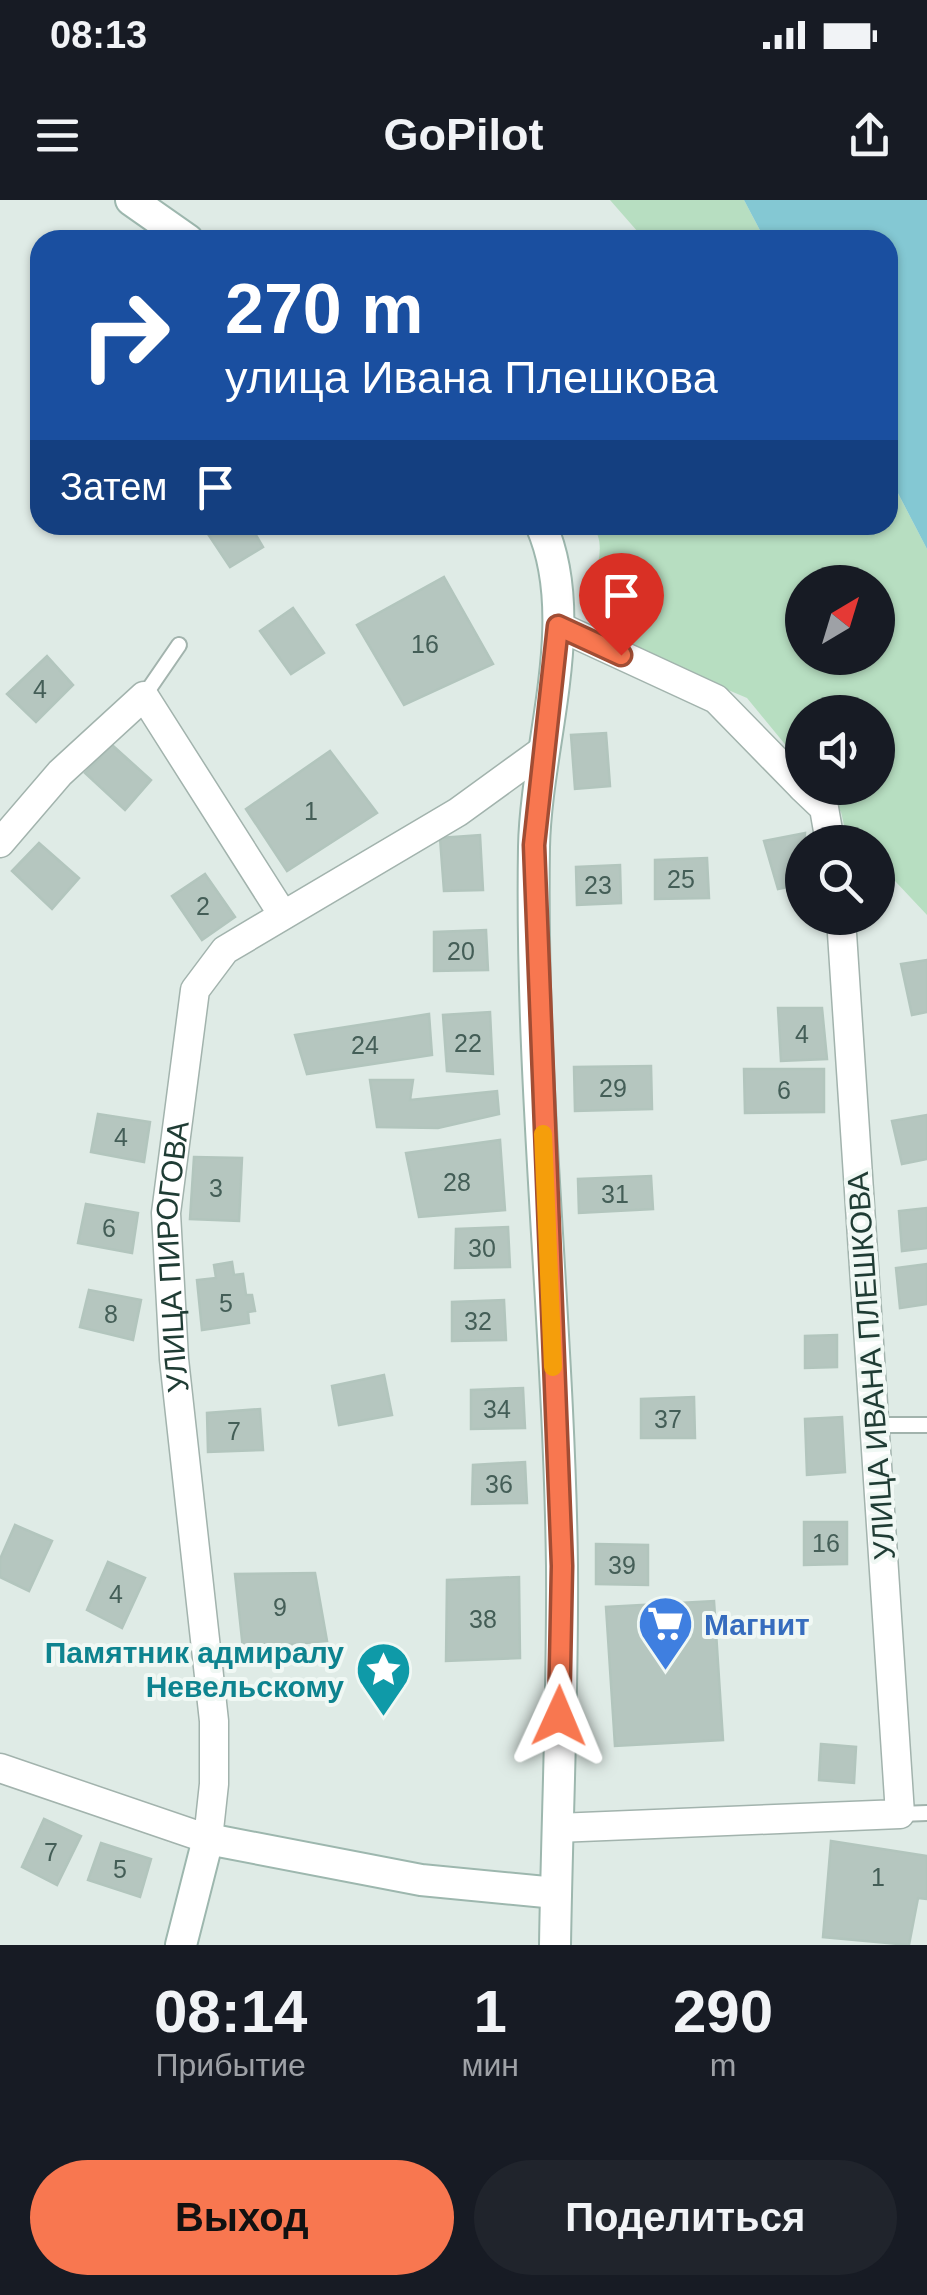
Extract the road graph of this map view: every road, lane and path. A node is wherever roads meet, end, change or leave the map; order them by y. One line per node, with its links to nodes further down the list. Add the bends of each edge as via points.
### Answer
1 (131, 200): 2 (main road)
2 (174, 230)
3 (546, 535): 4 (main road)
4 (558, 626): 7 (main road); 8 (street, via 716,700)
5 (178, 646): 6 (lane)
6 (144, 696): 9 (street, via 60,773); 10 (street)
7 (542, 750): 10 (street, УЛИЦА ПИРОГОВА, via 458,812); 16 (main road, via 534,845 562,1566)
8 (785, 769)
9 (0, 843)
10 (283, 915): 17 (street, УЛИЦА ПИРОГОВА, via 225,950 195,990 166,1213 174,1359 214,1721)
11 (842, 935): 13 (street, УЛИЦА ИВАНА ПЛЕШКОВА)
12 (927, 1424): 13 (lane)
13 (875, 1425): 15 (street, УЛИЦА ИВАНА ПЛЕШКОВА)
14 (0, 1768): 17 (street)
15 (914, 1814): 16 (street)
16 (557, 1828): 18 (main road)
17 (208, 1840): 18 (main road, via 421,1880); 19 (main road, УЛИЦА ПИРОГОВА)
18 (556, 1893): 20 (main road)
19 (181, 1945)
20 (554, 1945)

